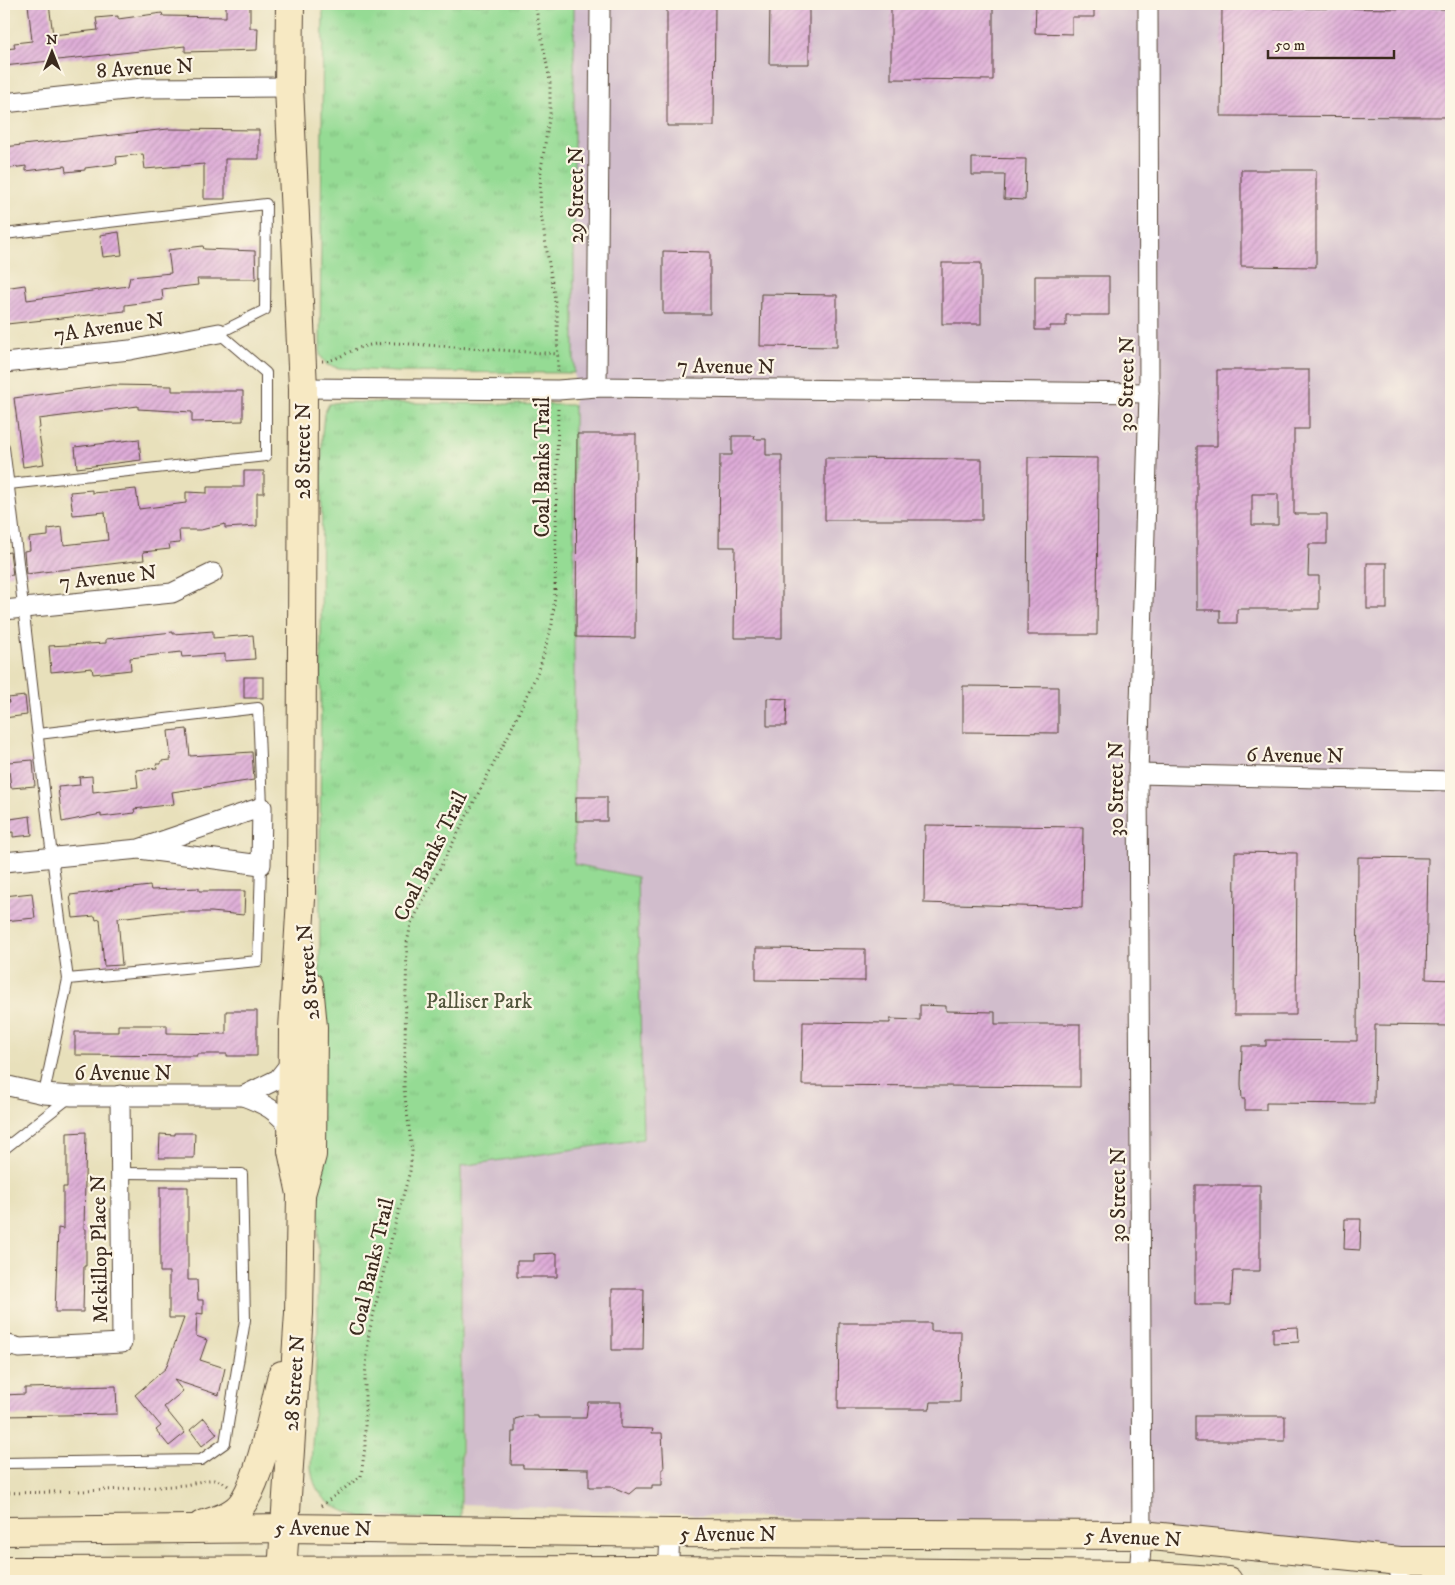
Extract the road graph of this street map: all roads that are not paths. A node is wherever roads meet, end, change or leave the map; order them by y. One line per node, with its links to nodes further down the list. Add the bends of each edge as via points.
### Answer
1 (290, 4): 4 (main road, 28 Street N)
2 (600, 4): 9 (street, 29 Street N)
3 (1148, 4): 11 (street, 30 Street N)
4 (289, 87): 5 (street, 8 Avenue N, via 143,88); 10 (main road, 28 Street N)
5 (4, 103)
6 (4, 234): 7 (lane, via 266,204 265,310)
7 (219, 333): 8 (street, 7A Avenue N, via 130,350); 13 (lane, via 266,373 266,456)
8 (4, 363)
9 (597, 387): 10 (street, 7 Avenue N, via 558,390); 11 (street, 7 Avenue N)
10 (303, 388): 25 (main road, 28 Street N)
11 (1149, 392): 18 (street, 30 Street N)
12 (4, 448): 13 (lane)
13 (8, 484): 15 (lane)
14 (213, 573): 15 (street, 7 Avenue N, via 172,593)
15 (25, 608): 16 (street, 7 Avenue N); 17 (lane)
16 (4, 610)
17 (38, 734): 20 (lane, via 258,708); 22 (lane)
18 (1138, 774): 19 (street, 6 Avenue N); 44 (street, 30 Street N)
19 (1451, 781)
20 (262, 807): 21 (street); 24 (street)
21 (139, 849): 22 (street); 24 (street)
22 (51, 859): 23 (street); 26 (lane)
23 (4, 862)
24 (261, 865): 26 (lane, via 258,961)
25 (302, 899): 27 (main road, 28 Street N); 36 (main road, 28 Street N, via 313,1037 312,1155)
26 (68, 979): 29 (lane)
27 (292, 1060): 32 (street, 6 Avenue N, via 278,1080); 33 (main road, 28 Street N)
28 (4, 1085): 29 (street, 6 Avenue N)
29 (44, 1094): 31 (street, 6 Avenue N)
30 (120, 1095): 31 (street, 6 Avenue N); 32 (street, 6 Avenue N); 35 (street, Mckillop Place N)
31 (72, 1096): 34 (lane)
32 (243, 1096): 33 (street, 6 Avenue N, via 268,1105)
33 (292, 1130): 36 (main road, 28 Street N, via 292,1151)
34 (4, 1149)
35 (120, 1173): 38 (street, Mckillop Place N, via 122,1343 20,1348); 39 (lane, via 242,1174 245,1320 225,1444 201,1460)
36 (302, 1194): 37 (main road, 28 Street N)
37 (298, 1313): 40 (main road, 28 Street N); 41 (main road, via 259,1464 244,1502 229,1515)
38 (4, 1344)
39 (4, 1463)
40 (286, 1517): 41 (main road, 5 Avenue N); 43 (main road, 5 Avenue N); 48 (main road, 28 Street N)
41 (185, 1530): 42 (main road, 5 Avenue N)
42 (4, 1531)
43 (670, 1533): 44 (main road, 5 Avenue N); 49 (street)
44 (1142, 1534): 47 (main road, 5 Avenue N); 50 (street, 30 Street N)
45 (1451, 1561): 47 (main road, 5 Avenue N)
46 (4, 1570): 48 (main road, 5 Avenue N)
47 (1400, 1571)
48 (282, 1572): 49 (main road, 5 Avenue N)
49 (668, 1575): 50 (main road, 5 Avenue N)
50 (1139, 1575): 51 (main road, 5 Avenue N)
51 (1228, 1581)

